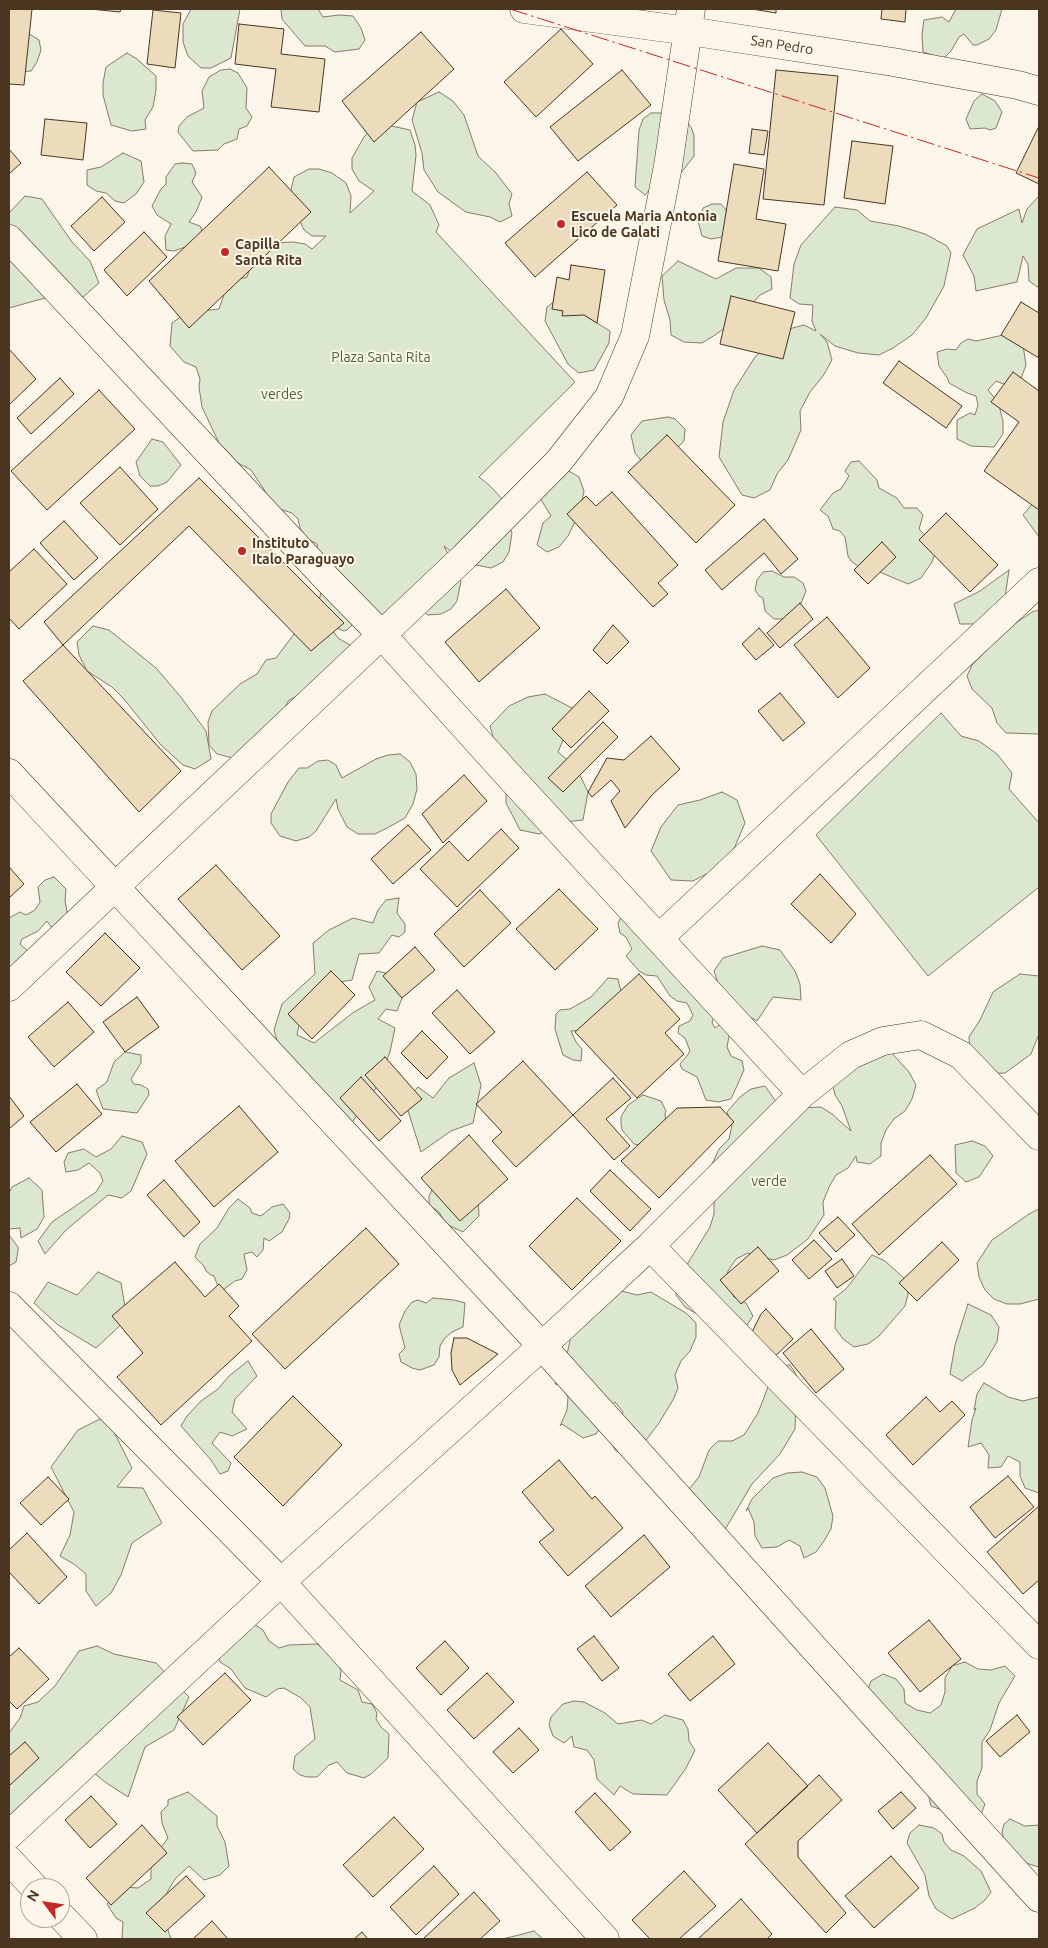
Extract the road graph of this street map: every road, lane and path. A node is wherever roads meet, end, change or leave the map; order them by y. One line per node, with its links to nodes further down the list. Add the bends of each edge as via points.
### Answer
1 (524, 9): 2 (street, San Pedro)
2 (690, 20): 3 (street, San Pedro); 6 (street, via 668,166 635,336 609,397 559,461 464,557)
3 (1039, 91)
4 (9, 239): 6 (street)
5 (1035, 596): 9 (street)
6 (381, 634): 8 (street); 9 (street)
7 (9, 773): 8 (street)
8 (115, 888): 10 (street); 15 (street)
9 (660, 938): 11 (street)
10 (9, 987)
11 (802, 1094): 12 (street, via 851,1055 883,1041 921,1035 961,1055); 13 (street)
12 (1039, 1136)
13 (650, 1246): 15 (street); 17 (street)
14 (9, 1306): 16 (street)
15 (542, 1346): 16 (street); 21 (street)
16 (281, 1582): 18 (street); 24 (street)
17 (1039, 1645)
18 (9, 1835)
19 (9, 1860): 20 (street)
20 (26, 1878)
21 (1039, 1898)
22 (70, 1926): 23 (street)
23 (82, 1939)
24 (605, 1939)

